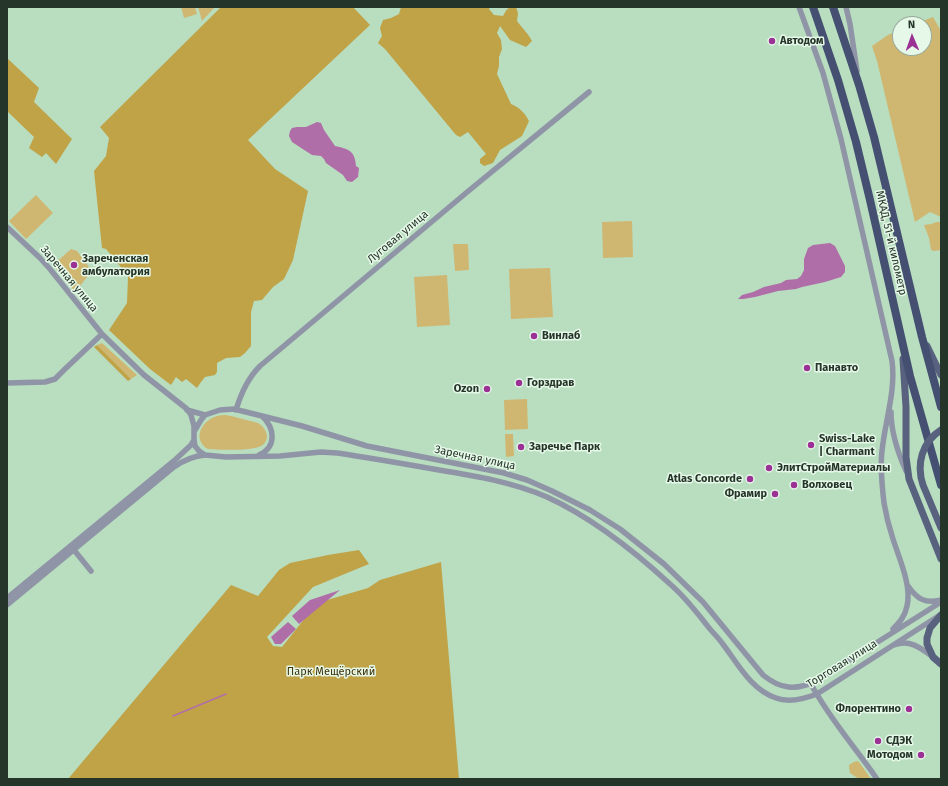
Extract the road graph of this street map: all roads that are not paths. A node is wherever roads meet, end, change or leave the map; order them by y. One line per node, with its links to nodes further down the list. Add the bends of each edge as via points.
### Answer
1 (799, 7): 13 (street, via 823,73 857,205 890,350 893,370)
2 (814, 7): 10 (highway, МКАД, 51-й километр, via 856,142)
3 (833, 7): 5 (highway, МКАД, 51-й километр)
4 (846, 7): 5 (street)
5 (859, 85): 9 (highway, МКАД, 51-й километр)
6 (589, 92): 16 (street, Луговая улица, via 260,366 245,386)
7 (7, 227): 8 (street, Заречная улица, via 50,269)
8 (102, 334): 12 (street, via 55,379 45,382); 15 (street, Заречная улица, via 144,375)
9 (922, 337): 11 (main road); 14 (highway, МКАД, 51-й километр)
10 (902, 341): 24 (main road); 25 (highway, МКАД, 51-й километр)
11 (941, 375)
12 (7, 383)
13 (891, 396): 24 (street, via 893,431); 32 (street, via 882,451 882,484 892,537)
14 (941, 407)
15 (187, 409): 17 (street, Заречная улица); 19 (street)
16 (236, 410): 17 (street, Заречная улица, via 220,410); 18 (street, Заречная улица)
17 (206, 415): 19 (street)
18 (262, 416): 23 (street, via 270,424 272,438 267,450); 29 (street, Заречная улица, via 367,446 527,480 599,515)
19 (194, 430): 21 (street)
20 (941, 430): 26 (main road, bridge, via 926,444 919,467 922,485)
21 (194, 440): 22 (street, via 195,446); 33 (street, via 176,459)
22 (205, 455): 23 (street, Заречная улица); 27 (street, Заречная улица, via 187,459 174,467)
23 (257, 456): 31 (street, Заречная улица, via 337,453 500,481 547,498 594,523)
24 (909, 479): 28 (main road)
25 (941, 485)
26 (941, 528)
27 (74, 550): 30 (street); 35 (street, Заречная улица)
28 (941, 559)
29 (664, 564): 41 (street, Торговая улица, via 703,602 763,675 788,688)
30 (91, 571)
31 (657, 572): 42 (street, Торговая улица, via 678,590 722,642 747,677 762,691 777,699 789,700)
32 (907, 584): 34 (street, via 918,598); 37 (street, via 908,605 905,614)
33 (7, 598)
34 (941, 601): 37 (street, Торговая улица)
35 (7, 605)
36 (941, 614): 38 (street, Торговая улица); 39 (main road, via 928,632 928,644)
37 (888, 635): 41 (street, Торговая улица)
38 (885, 649): 39 (street, via 898,644 913,644); 42 (street, Торговая улица)
39 (933, 657): 40 (main road)
40 (941, 664)
41 (811, 684): 42 (street)
42 (817, 694): 43 (street)
43 (877, 779)

